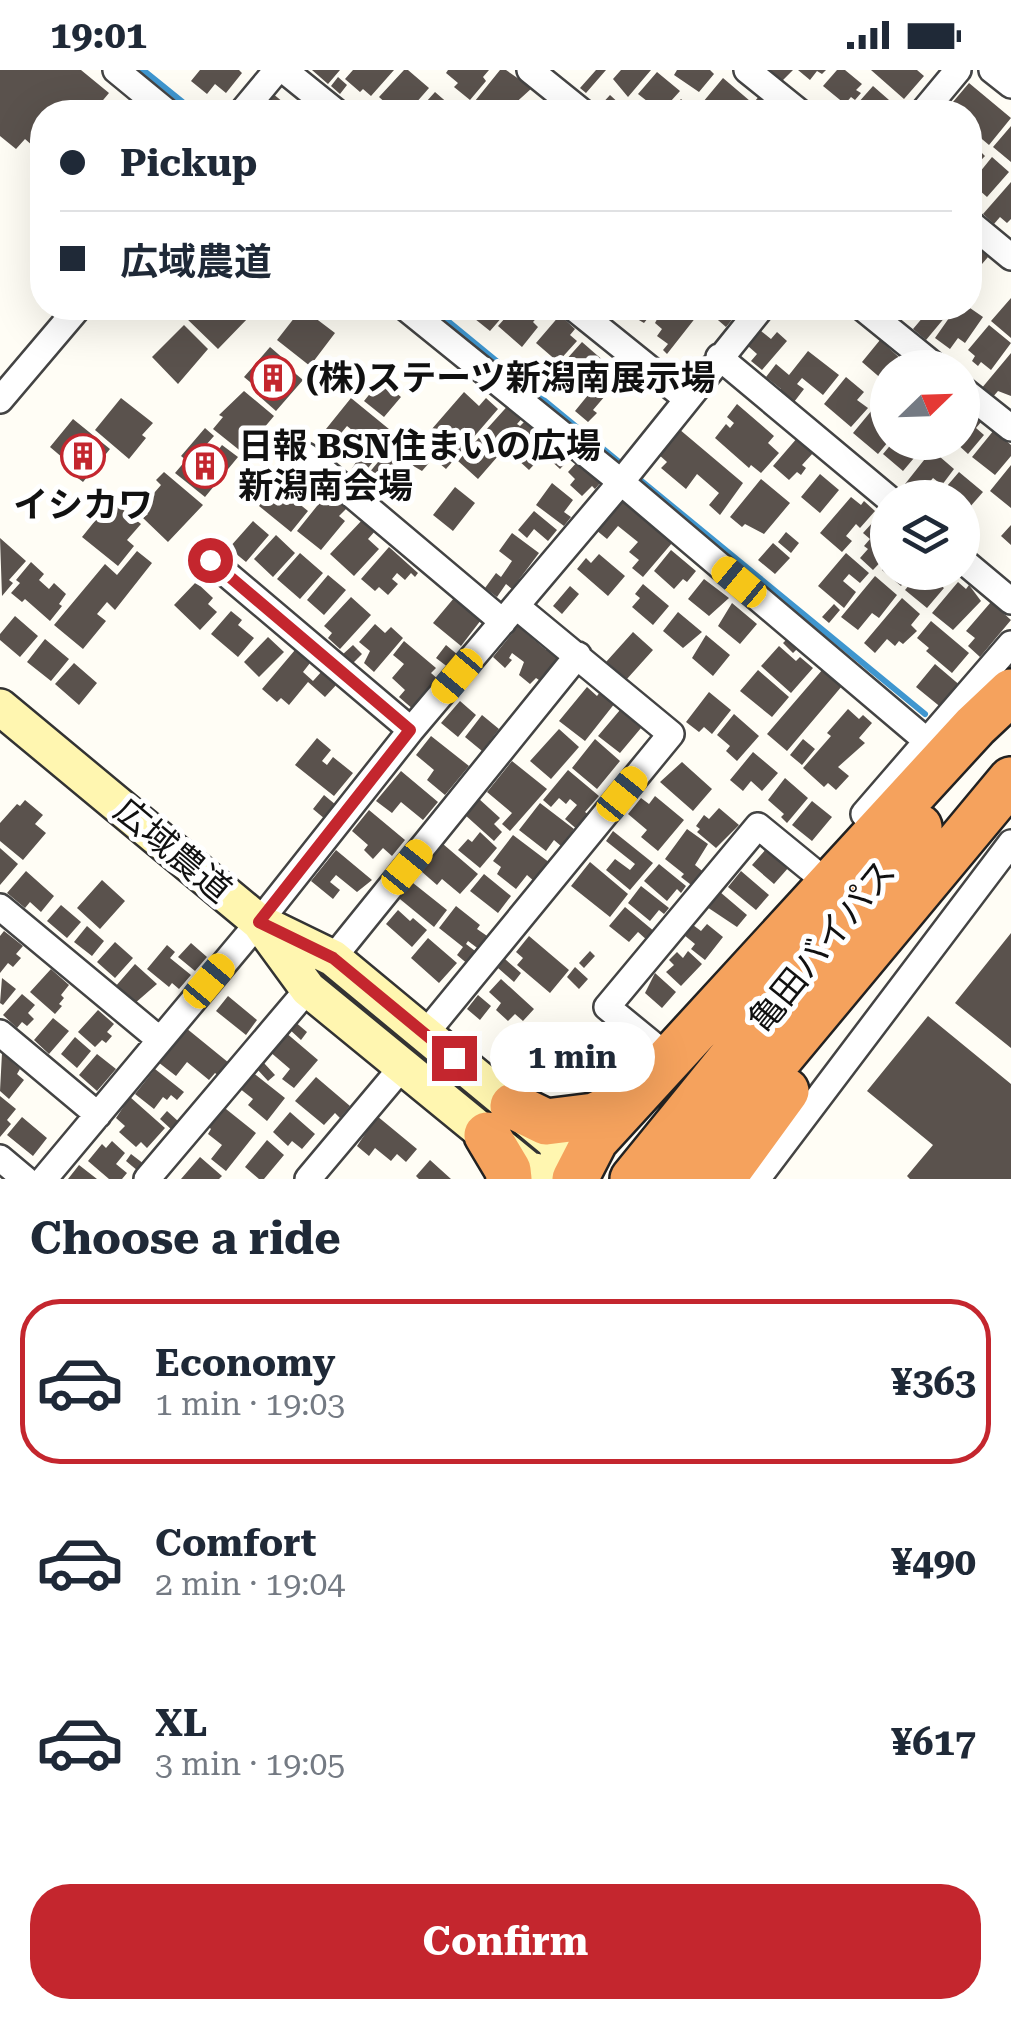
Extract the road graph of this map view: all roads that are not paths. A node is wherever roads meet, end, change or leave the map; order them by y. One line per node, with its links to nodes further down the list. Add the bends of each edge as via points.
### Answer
1 (116, 70): 8 (street)
2 (280, 70): 9 (street); 10 (street)
3 (530, 70): 11 (street)
4 (748, 70): 12 (street)
5 (958, 70): 13 (street)
6 (992, 70): 7 (street)
7 (1011, 86)
8 (152, 100)
9 (253, 100)
10 (320, 100)
11 (567, 100)
12 (784, 100)
13 (933, 100)
14 (982, 233): 15 (street)
15 (1011, 257)
16 (68, 320): 24 (street)
17 (422, 320): 28 (street)
18 (589, 320): 23 (street)
19 (751, 320): 22 (street)
20 (878, 320): 21 (street)
21 (915, 350)
22 (719, 357): 23 (street); 29 (street)
23 (686, 399): 28 (street)
24 (0, 400)
25 (980, 403): 26 (street)
26 (1011, 428)
27 (306, 456): 33 (street)
28 (628, 473): 33 (street); 40 (street)
29 (870, 483)
30 (210, 560): 39 (street)
31 (980, 575): 32 (street)
32 (1011, 601)
33 (509, 614): 35 (street); 39 (street)
34 (1011, 644): 40 (street)
35 (578, 655): 47 (street); 50 (street, via 671,734)
36 (1011, 692): 52 (highway)
37 (0, 707): 46 (street, 広域農道)
38 (1011, 713): 58 (highway, 亀田バイパス)
39 (410, 730): 46 (street)
40 (928, 742): 43 (street)
41 (1011, 780): 44 (highway, 亀田バイパス)
42 (1011, 843): 66 (street)
43 (813, 870): 52 (street, via 702,992); 52 (street, via 758,826 607,1007)
44 (924, 886): 58 (highway, 亀田バイパス); 65 (highway)
45 (0, 907): 51 (street)
46 (259, 922): 47 (street, 広域農道); 48 (street); 51 (street)
47 (333, 958): 50 (street, 広域農道)
48 (308, 989): 53 (street); 61 (street)
49 (0, 1033): 55 (street)
50 (426, 1034): 56 (street, 広域農道)
51 (160, 1040): 55 (street)
52 (668, 1058): 54 (highway)
53 (403, 1066): 56 (street); 62 (street)
54 (634, 1098): 56 (highway, via 594,1116); 64 (highway, via 595,1140)
55 (98, 1115): 60 (street)
56 (500, 1121): 63 (highway); 64 (street, via 528,1170)
57 (0, 1158): 59 (street)
58 (661, 1173)
59 (25, 1179)
60 (44, 1179)
61 (147, 1179)
62 (308, 1179)
63 (509, 1179)
64 (574, 1179)
65 (722, 1179)
66 (757, 1179)

